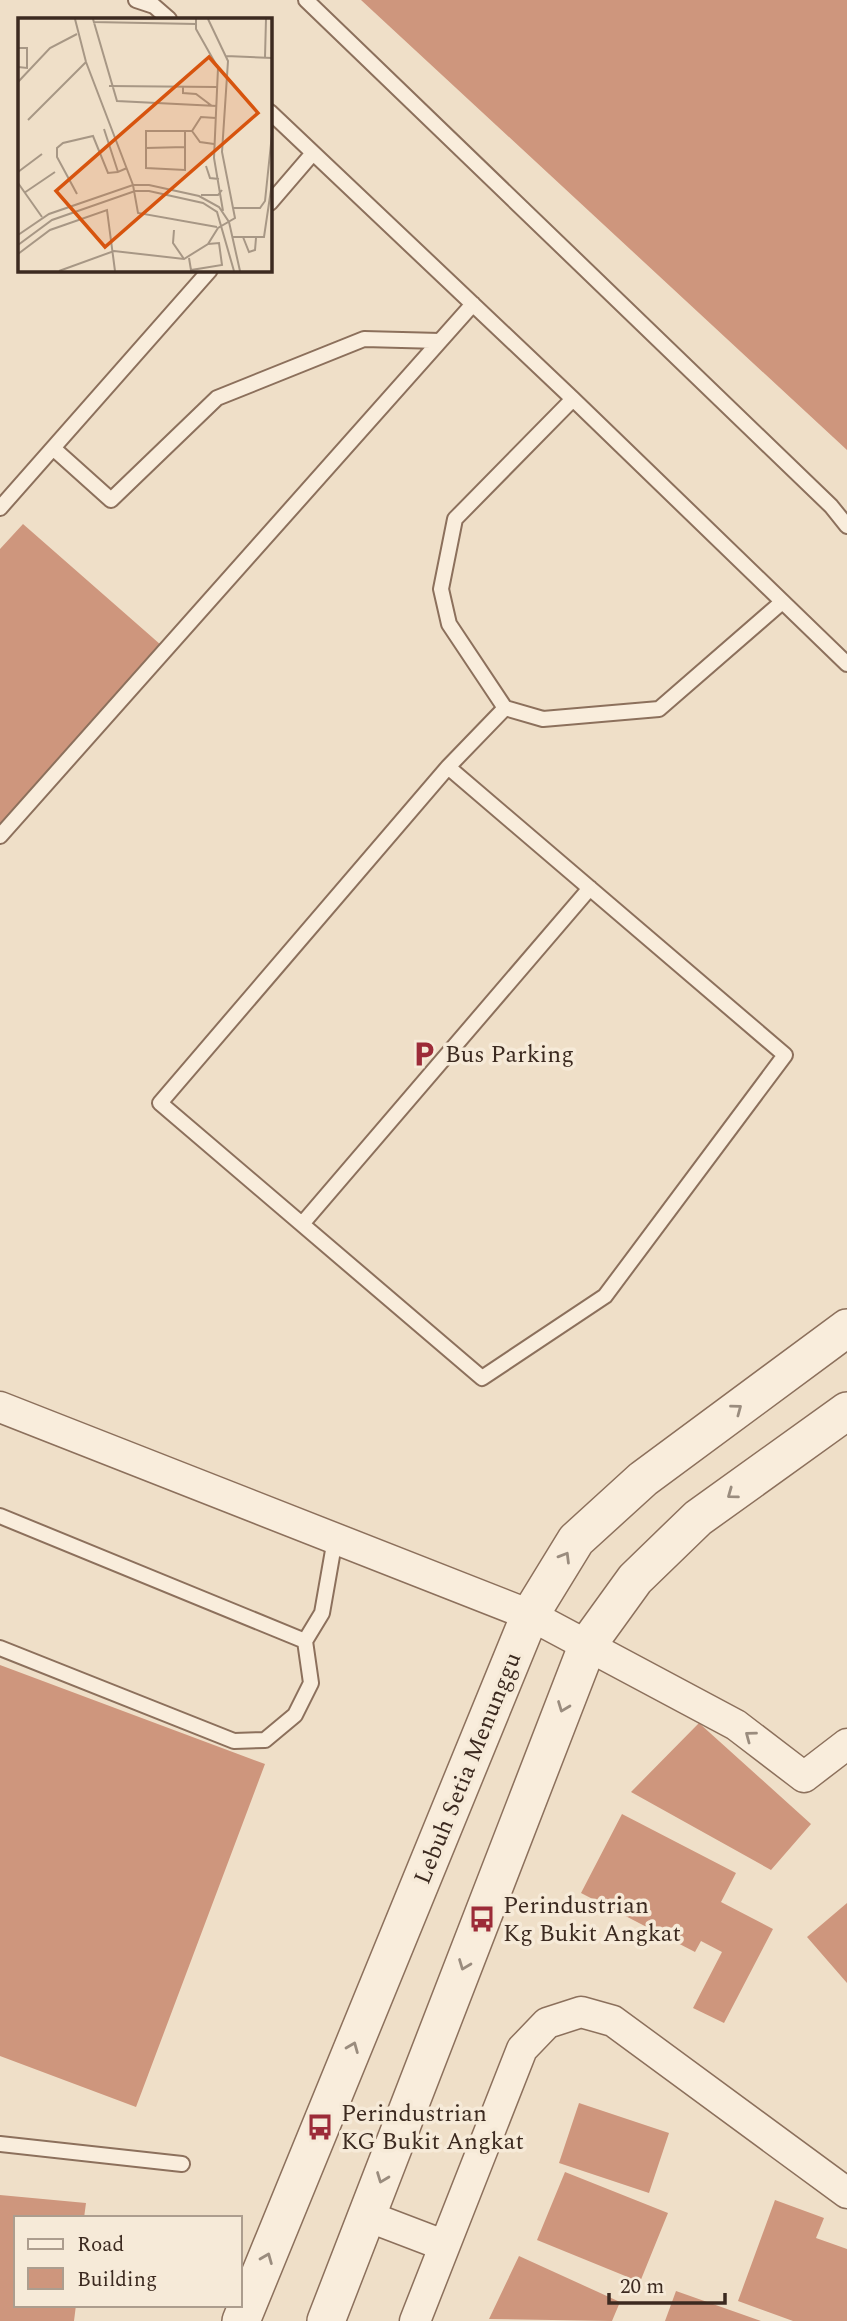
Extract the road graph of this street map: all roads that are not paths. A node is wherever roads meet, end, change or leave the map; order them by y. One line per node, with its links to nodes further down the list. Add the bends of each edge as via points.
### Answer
1 (136, 0): 3 (lane, via 154,6)
2 (306, 0): 13 (lane)
3 (168, 18)
4 (271, 113): 5 (lane)
5 (313, 153): 6 (lane); 8 (lane)
6 (271, 202)
7 (209, 271): 11 (lane)
8 (473, 304): 9 (lane); 10 (lane)
9 (440, 341): 11 (lane, via 364,340 217,398 111,500); 18 (lane)
10 (573, 399): 14 (lane); 16 (lane, via 456,519 441,589 449,624)
11 (52, 448): 12 (lane)
12 (0, 508)
13 (847, 526)
14 (780, 603): 15 (lane); 16 (lane, via 659,709 543,719)
15 (847, 664)
16 (505, 708): 17 (lane)
17 (449, 767): 19 (lane); 20 (lane, via 160,1103)
18 (0, 836)
19 (590, 888): 20 (lane); 20 (lane, via 785,1055 606,1296 482,1378)
20 (302, 1224)
21 (847, 1328): 26 (street, Lebuh Setia Menunggu, one-way to 21, via 576,1540 643,1479)
22 (0, 1407): 25 (street)
23 (847, 1411): 28 (street, one-way to 28, via 698,1518 635,1579)
24 (0, 1516): 27 (lane)
25 (335, 1539): 26 (street); 27 (lane, via 322,1613)
26 (530, 1615): 28 (street); 36 (street, Lebuh Setia Menunggu, one-way to 26)
27 (305, 1642): 29 (lane, via 311,1683 295,1716 265,1740 234,1741)
28 (588, 1644): 30 (street, one-way to 28, via 804,1777 736,1725); 34 (street, one-way to 34)
29 (0, 1648)
30 (847, 1744)
31 (0, 2144): 32 (lane)
32 (182, 2164)
33 (847, 2193): 35 (street, via 613,2021 581,2012 547,2023 522,2049)
34 (367, 2216): 35 (street); 37 (street)
35 (443, 2245): 38 (street)
36 (241, 2321)
37 (326, 2321)
38 (415, 2321)

